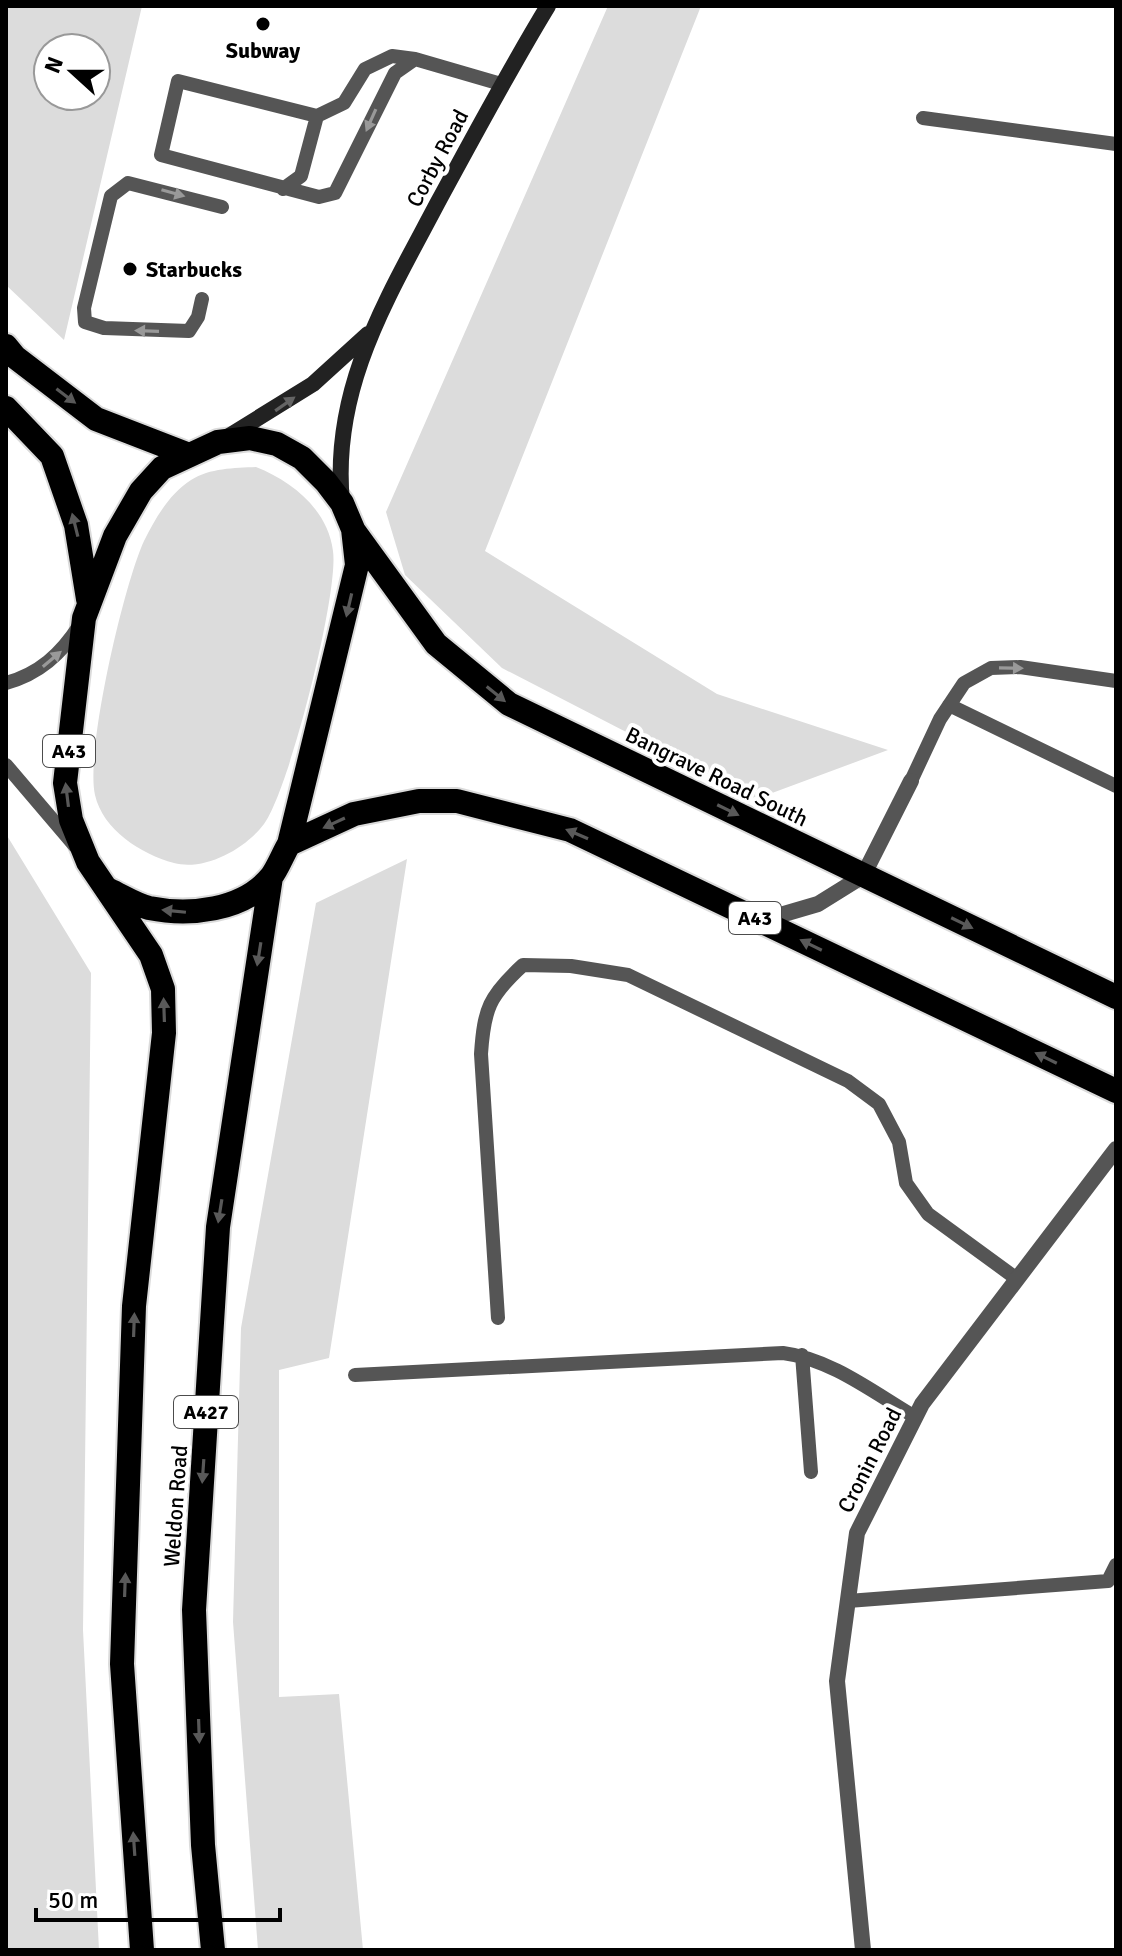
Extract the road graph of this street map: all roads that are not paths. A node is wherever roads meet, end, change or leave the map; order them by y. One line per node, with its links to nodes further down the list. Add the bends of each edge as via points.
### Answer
1 (548, 6): 3 (street, Corby Road)
2 (415, 59): 3 (lane); 4 (lane, via 392,56 365,69 344,103); 7 (lane, one-way to 7, via 395,73 335,193 319,197)
3 (501, 84): 10 (street, Corby Road)
4 (317, 116): 7 (lane, via 301,176); 7 (lane, via 178,81 161,155)
5 (923, 118): 6 (lane)
6 (1116, 144)
7 (283, 189)
8 (222, 207): 9 (lane, one-way to 8, via 189,331 104,328 85,322 111,196 128,183)
9 (202, 299)
10 (369, 333): 13 (street, Corby Road, one-way to 10, via 313,384); 15 (street, Corby Road, via 340,438)
11 (6, 346): 14 (highway, one-way to 14, via 96,419)
12 (6, 408): 17 (highway, A43, one-way to 12, via 76,525 52,456)
13 (218, 442): 14 (highway, A43); 15 (highway, A43, via 250,438 277,444 302,458)
14 (189, 455): 17 (highway, A43, via 162,468 141,491 115,536)
15 (342, 503): 16 (highway, A43)
16 (353, 529): 24 (highway, A43, one-way to 24, via 357,565 351,599); 26 (highway, Bangrave Road South / A43, one-way to 26, via 436,644 509,704)
17 (86, 610): 19 (lane, one-way to 17, via 44,666 66,647); 25 (highway, A43, one-way to 17, via 71,820 65,783)
18 (1116, 681): 20 (lane, one-way to 18, via 964,683 991,668)
19 (6, 683)
20 (949, 705): 22 (lane); 23 (lane)
21 (6, 765): 25 (lane)
22 (911, 781): 26 (street)
23 (1116, 786)
24 (289, 844): 27 (highway, A43); 29 (highway, A43, one-way to 24, via 570,830 457,801 380,807)
25 (88, 862): 28 (highway, A43)
26 (863, 876): 29 (street, via 818,904); 30 (highway, Bangrave Road South / A43, one-way to 30)
27 (271, 877): 28 (highway, A43, one-way to 28, via 226,906 188,912 147,908); 42 (highway, Weldon Road / A427, one-way to 42, via 218,1227 194,1610 203,1845)
28 (109, 890): 41 (highway, Weldon Road, one-way to 28, via 122,1664 134,1306 164,1019 163,989 151,955)
29 (760, 921): 31 (highway, A43, one-way to 29)
30 (1116, 997)
31 (1116, 1091)
32 (1116, 1149): 33 (street, Cronin Road)
33 (1017, 1279): 34 (lane, via 928,1214 906,1183 899,1142 879,1104 848,1081 628,975 523,965 499,987 484,1013 481,1054); 37 (street, Cronin Road)
34 (498, 1318)
35 (802, 1355): 36 (lane, via 761,1352); 37 (lane); 38 (lane)
36 (355, 1375)
37 (915, 1417): 40 (street, Cronin Road, via 857,1533)
38 (811, 1472)
39 (1116, 1565): 40 (lane, via 1108,1581)
40 (848, 1601): 43 (street, Cronin Road, via 837,1681)
41 (142, 1950)
42 (213, 1950)
43 (863, 1950)

